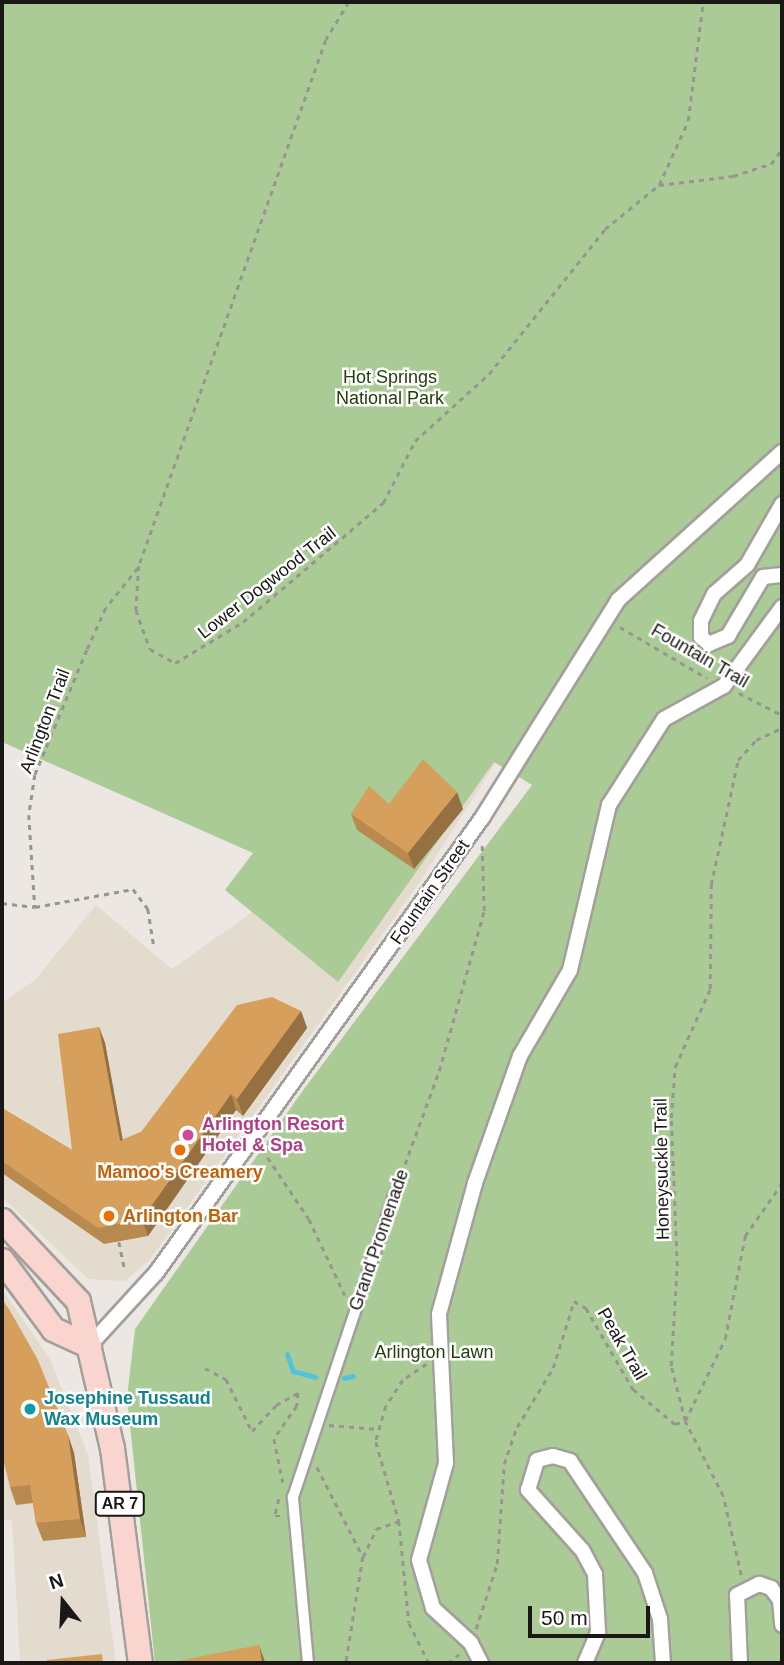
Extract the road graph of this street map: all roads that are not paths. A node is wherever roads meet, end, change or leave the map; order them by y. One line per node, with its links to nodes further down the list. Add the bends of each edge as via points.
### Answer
1 (782, 452): 8 (street, Fountain Street, via 603,620 482,818 156,1273)
2 (782, 504): 3 (street, via 747,565 714,594 701,621 701,636 709,644 729,636 763,577)
3 (782, 575)
4 (782, 607): 12 (street, via 724,686 664,719 609,805 570,970 520,1056 475,1183 439,1314 437,1363 446,1463 419,1560 421,1581 433,1608 471,1643)
5 (394, 1195): 11 (street, Grand Promenade, via 301,1460 293,1497)
6 (2, 1220): 8 (main road, AR 7, via 78,1301)
7 (2, 1260): 8 (main road, via 53,1329)
8 (89, 1346): 10 (main road, AR 7, via 112,1448)
9 (782, 1625): 15 (street, via 780,1600 771,1588 746,1588 734,1608)
10 (140, 1663)
11 (308, 1663)
12 (481, 1663)
13 (585, 1663): 14 (street, via 598,1632 595,1574 582,1550 528,1490 537,1460 553,1456 570,1461 639,1561 657,1609)
14 (663, 1663)
15 (740, 1663)

